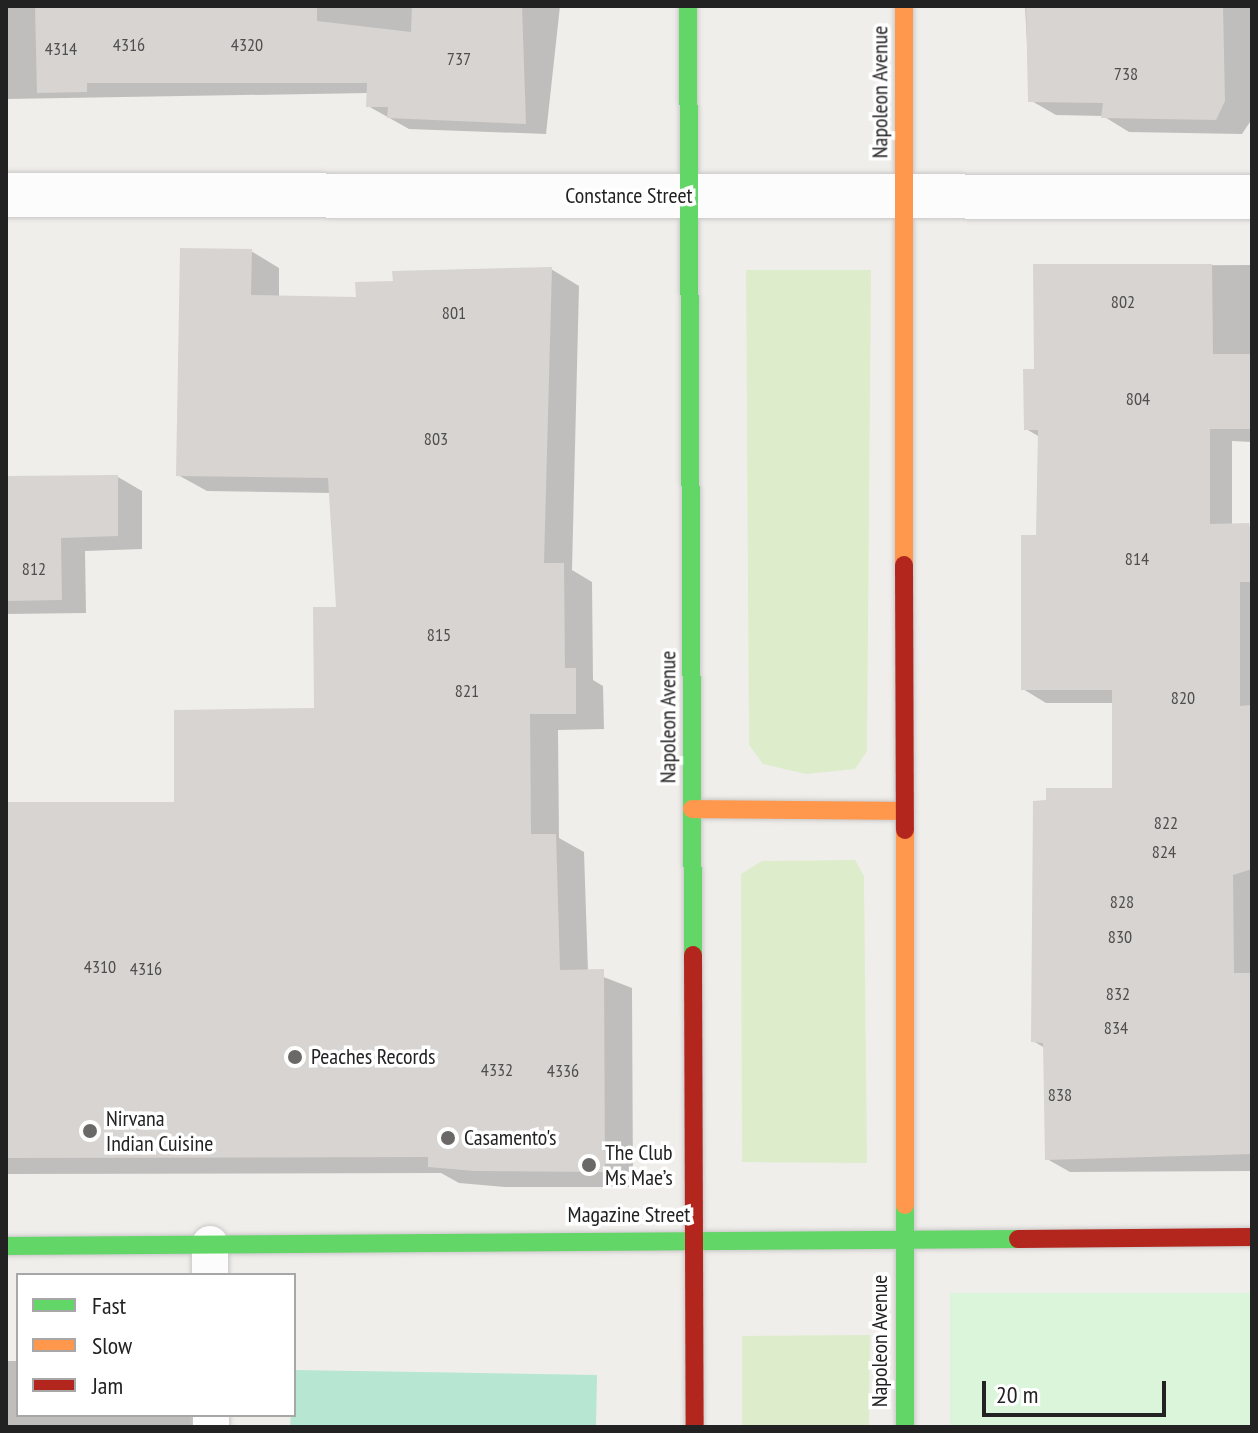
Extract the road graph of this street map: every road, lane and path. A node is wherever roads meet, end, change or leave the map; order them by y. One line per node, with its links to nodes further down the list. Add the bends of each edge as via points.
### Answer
1 (688, 6): 4 (street, Napoleon Avenue)
2 (904, 6): 5 (street, Napoleon Avenue)
3 (6, 195): 4 (street, Constance Street)
4 (689, 196): 5 (street, Constance Street); 7 (street, Napoleon Avenue)
5 (904, 197): 6 (street, Constance Street); 8 (street, Napoleon Avenue)
6 (1252, 197)
7 (692, 809): 8 (street); 11 (street, Napoleon Avenue)
8 (904, 811): 9 (street, Napoleon Avenue)
9 (904, 1236): 10 (street, Magazine Street); 11 (street, Magazine Street); 15 (street, Napoleon Avenue)
10 (1252, 1237)
11 (695, 1239): 13 (street, Magazine Street); 14 (street, Napoleon Avenue)
12 (6, 1246): 13 (street, Magazine Street)
13 (210, 1259)
14 (695, 1427)
15 (905, 1427)

